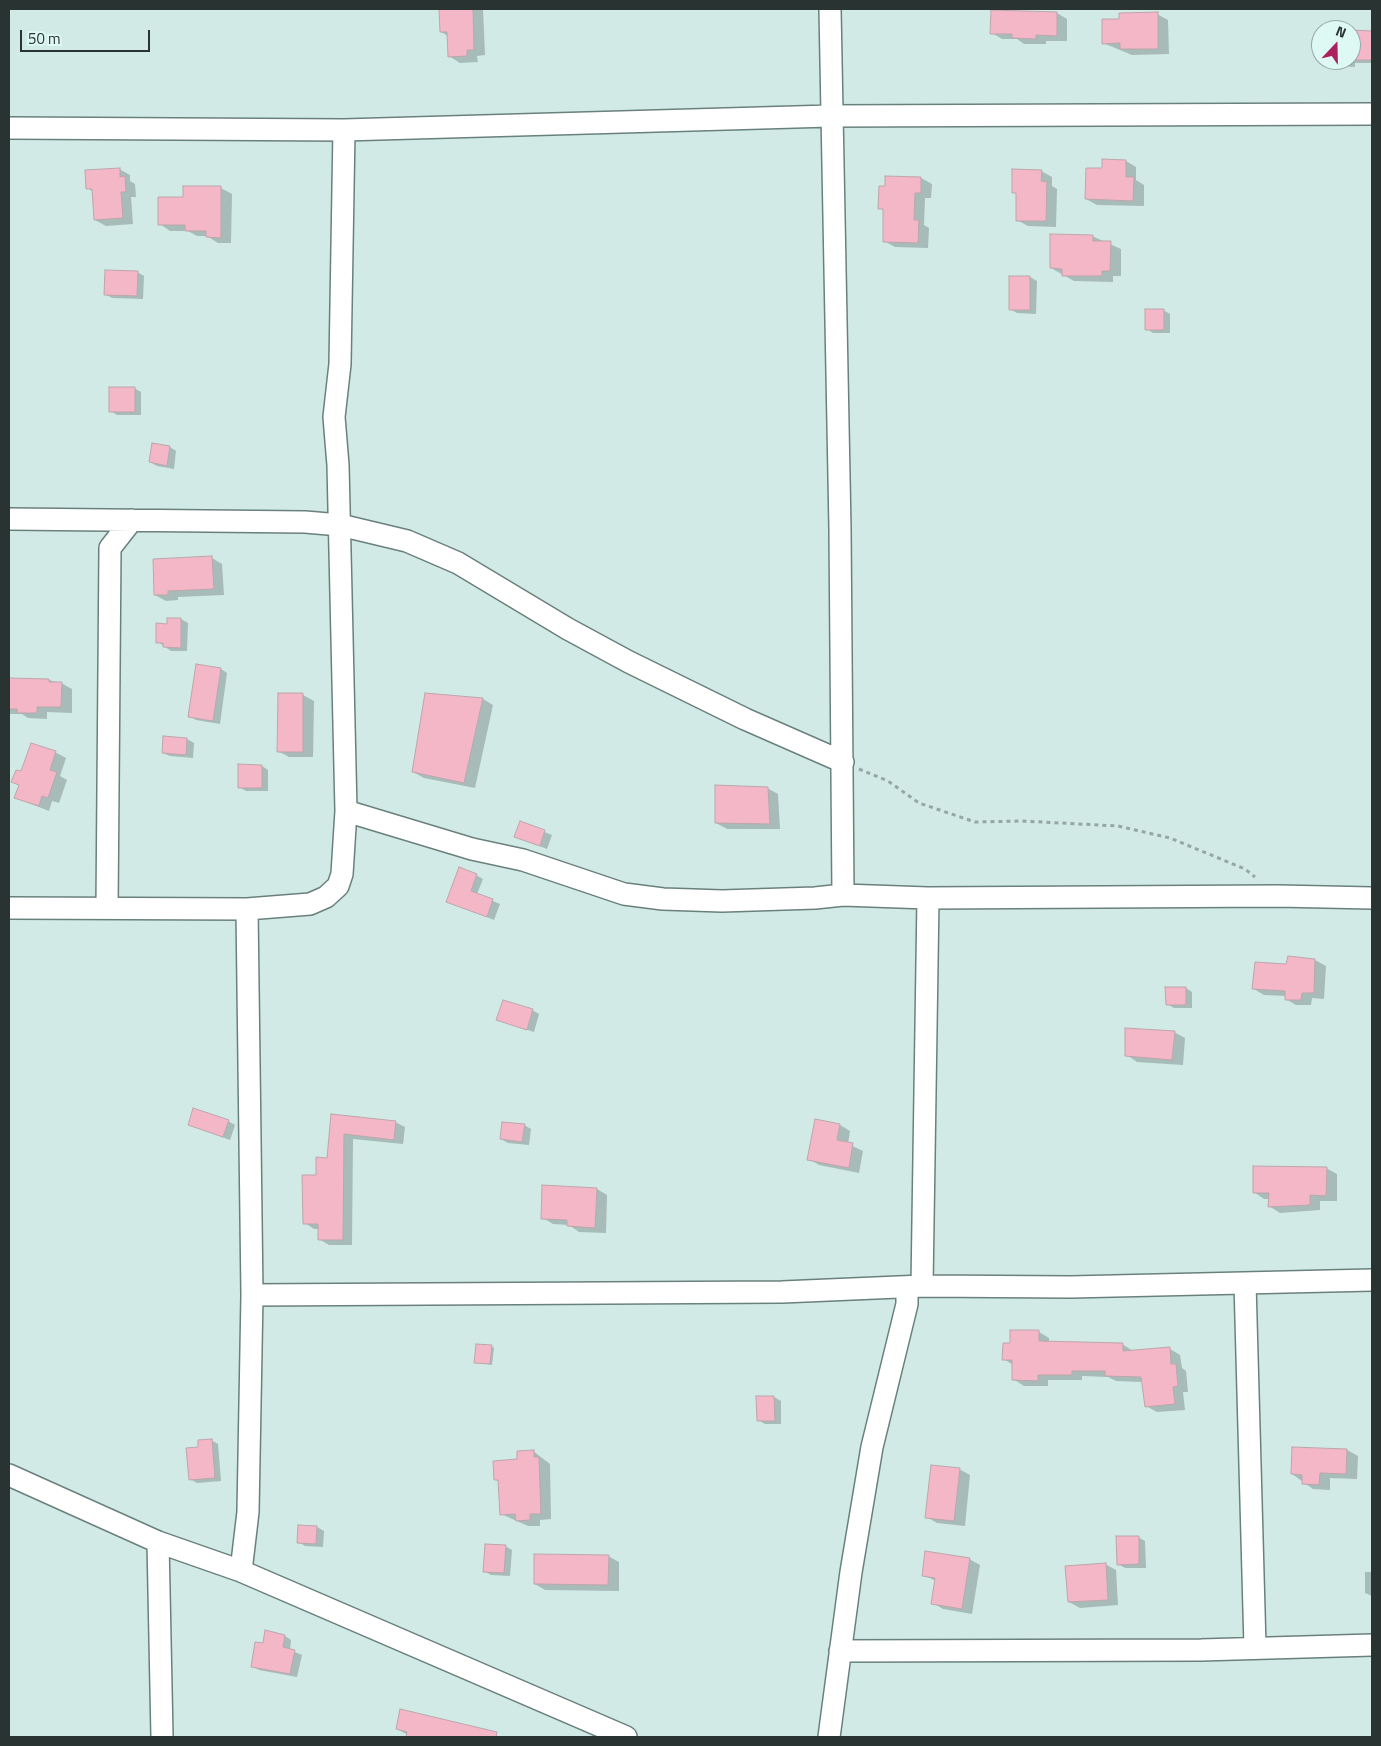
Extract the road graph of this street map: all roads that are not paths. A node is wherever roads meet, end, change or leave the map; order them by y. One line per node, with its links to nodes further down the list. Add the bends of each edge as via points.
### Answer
1 (830, 9): 3 (street)
2 (1372, 114): 3 (street)
3 (830, 116): 5 (street); 11 (street)
4 (9, 128): 5 (street)
5 (344, 130): 9 (street, via 340,364 334,417)
6 (9, 519): 8 (street)
7 (132, 520): 8 (street); 9 (street); 10 (street)
8 (88, 521): 10 (street)
9 (340, 525): 11 (street, via 407,542 458,563 629,662 745,719); 12 (street)
10 (110, 548): 18 (street)
11 (843, 762): 13 (street)
12 (346, 811): 13 (street, via 472,849 523,860 624,894 722,901); 19 (street, via 342,874 338,886 326,897 310,904)
13 (843, 895): 14 (street)
14 (928, 898): 15 (street); 23 (street)
15 (1346, 898): 16 (street); 20 (street)
16 (1372, 898)
17 (9, 908): 18 (street)
18 (107, 908): 19 (street)
19 (247, 909): 24 (street)
20 (1372, 910)
21 (1372, 1280): 22 (street)
22 (1245, 1283): 23 (street); 29 (street)
23 (915, 1287): 24 (street, via 782,1292); 30 (street, via 907,1304 872,1447)
24 (252, 1295): 27 (street, via 248,1512)
25 (9, 1475): 26 (street)
26 (158, 1542): 27 (street); 31 (street)
27 (241, 1571): 32 (street)
28 (1372, 1645): 29 (street)
29 (1255, 1647): 30 (street)
30 (840, 1651): 33 (street)
31 (162, 1737)
32 (626, 1737)
33 (829, 1737)

